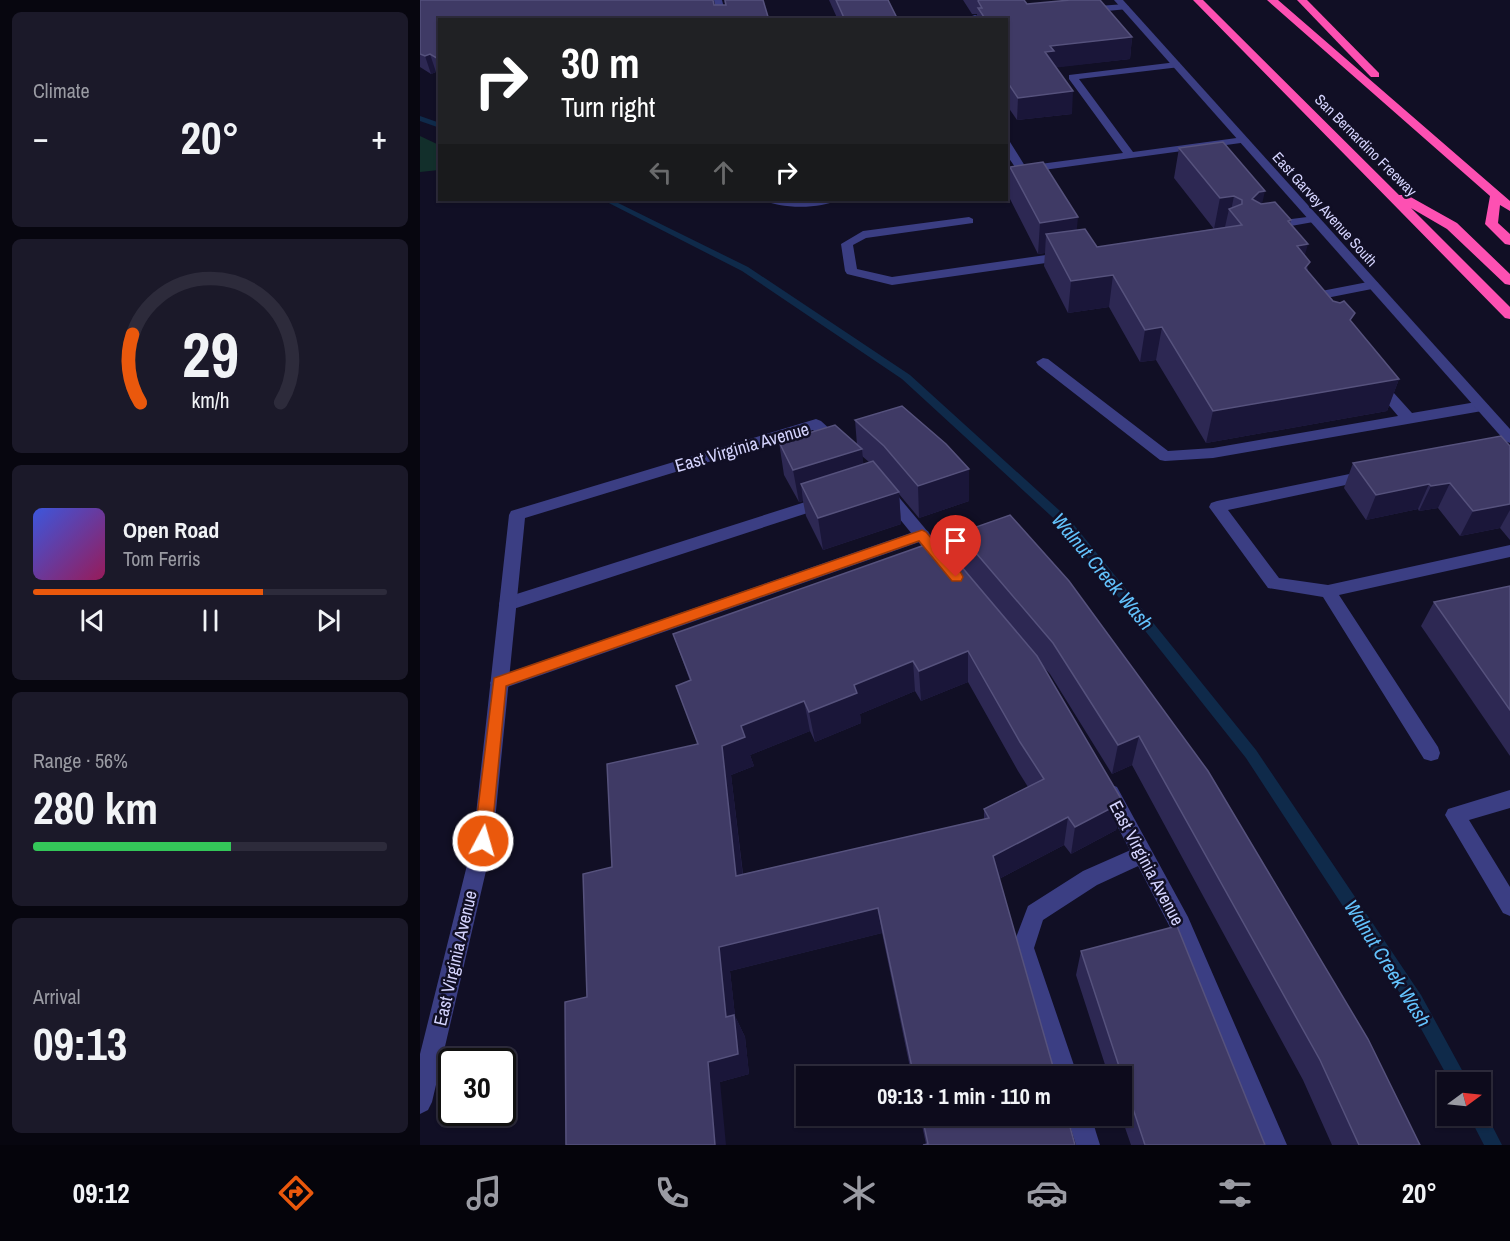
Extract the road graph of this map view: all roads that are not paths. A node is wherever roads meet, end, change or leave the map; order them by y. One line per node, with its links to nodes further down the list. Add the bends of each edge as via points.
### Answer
1 (718, 0): 8 (street)
2 (1191, 0): 9 (highway)
3 (1198, 0): 9 (highway, San Bernardino Freeway)
4 (1272, 0): 14 (highway)
5 (1302, 0): 14 (highway)
6 (1121, 3): 7 (street); 10 (street, East Garvey Avenue South)
7 (1078, 10)
8 (722, 18)
9 (1220, 22): 17 (highway, San Bernardino Freeway)
10 (1177, 65): 11 (street, East Garvey Avenue South); 13 (street, via 1072,77)
11 (1244, 140): 13 (street); 22 (street, East Garvey Avenue South)
12 (1008, 147): 15 (street)
13 (1130, 155): 15 (street)
14 (1464, 166): 18 (highway)
15 (1022, 170): 16 (street)
16 (1008, 172)
17 (1383, 186): 27 (highway, via 1452,226); 30 (highway, San Bernardino Freeway)
18 (1496, 194): 21 (highway); 25 (highway, via 1491,224)
19 (780, 201): 20 (street)
20 (824, 201)
21 (1510, 207)
22 (1315, 219): 24 (street); 28 (street, East Garvey Avenue South)
23 (969, 221): 26 (street, via 863,235 847,244 851,271 892,281)
24 (1253, 229)
25 (1510, 241)
26 (1077, 254)
27 (1510, 281)
28 (1373, 285): 29 (street, via 1304,298); 33 (street, East Garvey Avenue South)
29 (1317, 313)
30 (1510, 315)
31 (1043, 362): 34 (street, via 1165,456 1213,453)
32 (1371, 376): 34 (street)
33 (1482, 406): 34 (street); 35 (street, East Garvey Avenue South)
34 (1409, 419)
35 (1506, 443)
36 (848, 454): 44 (street, East Virginia Avenue, via 816,424 517,515)
37 (1381, 472): 43 (street, via 1217,507 1274,584)
38 (874, 486): 40 (street)
39 (834, 499): 44 (street)
40 (922, 535): 42 (street); 45 (street)
41 (1510, 551): 43 (street)
42 (956, 577)
43 (1328, 591): 46 (street)
44 (507, 604): 45 (street, East Virginia Avenue)
45 (499, 682): 52 (street, East Virginia Avenue, via 483,841)
46 (1431, 753)
47 (1097, 771): 49 (street, East Virginia Avenue)
48 (1510, 799): 50 (street, via 1455,815)
49 (1142, 854): 51 (street, via 1090,878 1035,913 1023,948); 55 (street, East Virginia Avenue, via 1180,924)
50 (1510, 906)
51 (1062, 1066)
52 (420, 1102)
53 (1082, 1126): 54 (street)
54 (1088, 1145)
55 (1275, 1145)

